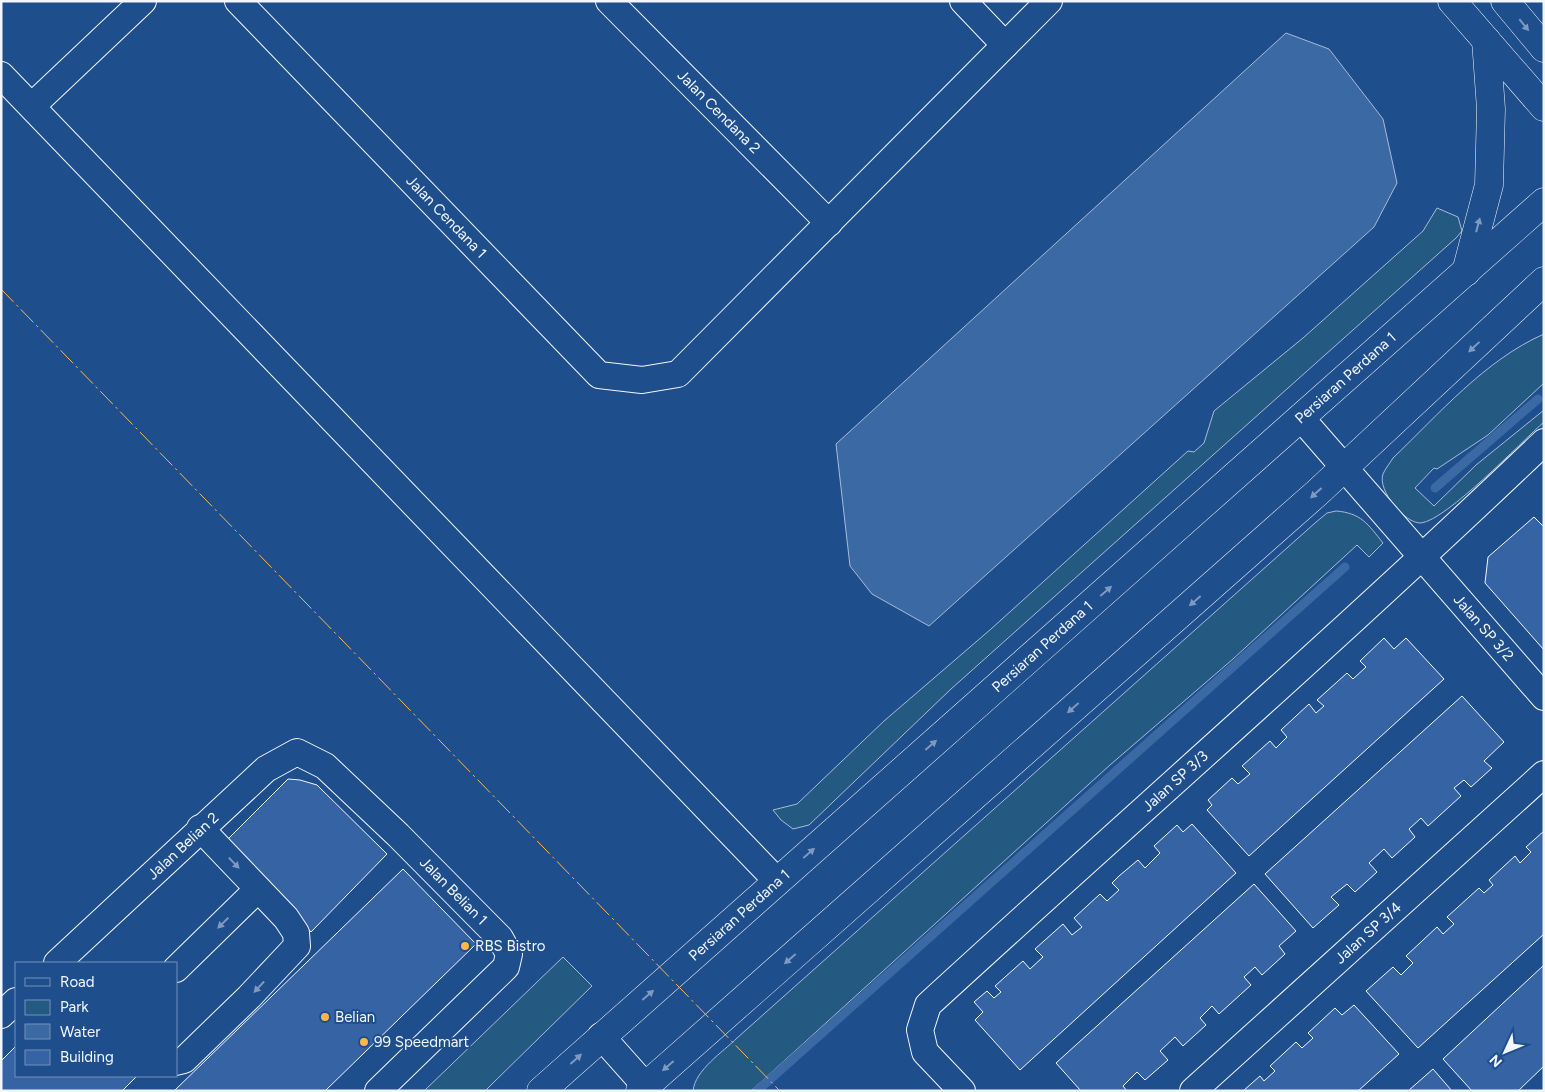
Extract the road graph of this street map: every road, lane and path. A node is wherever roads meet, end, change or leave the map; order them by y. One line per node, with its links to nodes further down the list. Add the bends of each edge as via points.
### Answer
1 (143, 1): 12 (street)
2 (238, 1): 15 (street, Jalan Cendana 1, via 598,375 642,380 678,374)
3 (609, 1): 15 (street, Jalan Cendana 2)
4 (963, 1): 9 (street)
5 (1049, 1): 9 (street)
6 (1452, 1): 8 (street)
7 (1505, 1): 10 (street, one-way to 10)
8 (1486, 40): 13 (street); 16 (street, one-way to 8, via 1489,184 1491,109)
9 (1005, 45): 15 (street)
10 (1544, 48)
11 (1, 75): 12 (street)
12 (32, 106): 28 (street)
13 (1544, 107)
14 (1544, 202): 16 (street, Persiaran Perdana 1)
15 (828, 223)
16 (1466, 272): 20 (street, Persiaran Perdana 1)
17 (1544, 281): 19 (street)
18 (1544, 310): 19 (street)
19 (1509, 313): 22 (street, one-way to 22)
20 (1301, 418): 22 (street, Jalan SP 3/2); 28 (street, Persiaran Perdana 1, one-way to 20)
21 (1544, 442): 23 (street, Jalan SP 3/3)
22 (1345, 467): 23 (street, Jalan SP 3/2); 36 (street, one-way to 36)
23 (1422, 559): 24 (street, Jalan SP 3/2); 39 (street, Jalan SP 3/3, via 928,1005 920,1030 925,1052)
24 (1544, 697)
25 (321, 762): 27 (street, Jalan Belian 2, via 297,752 266,770); 37 (street, Jalan Belian 1, via 500,938 509,954 506,967)
26 (1544, 774): 40 (street, Jalan SP 3/4)
27 (200, 828): 29 (street, one-way to 29); 30 (street, Jalan Belian 2)
28 (777, 882): 34 (street, Persiaran Perdana 1, one-way to 28)
29 (258, 889): 31 (street, one-way to 31); 35 (street, one-way to 35, via 286,918 296,933 297,946 250,997 184,1060)
30 (59, 962)
31 (178, 967)
32 (15, 1002): 33 (street)
33 (1, 1015)
34 (601, 1036): 36 (street); 38 (street, Persiaran Perdana 1, one-way to 34)
35 (178, 1062)
36 (645, 1089)
37 (378, 1091)
38 (541, 1091)
39 (962, 1091)
40 (1193, 1091)

